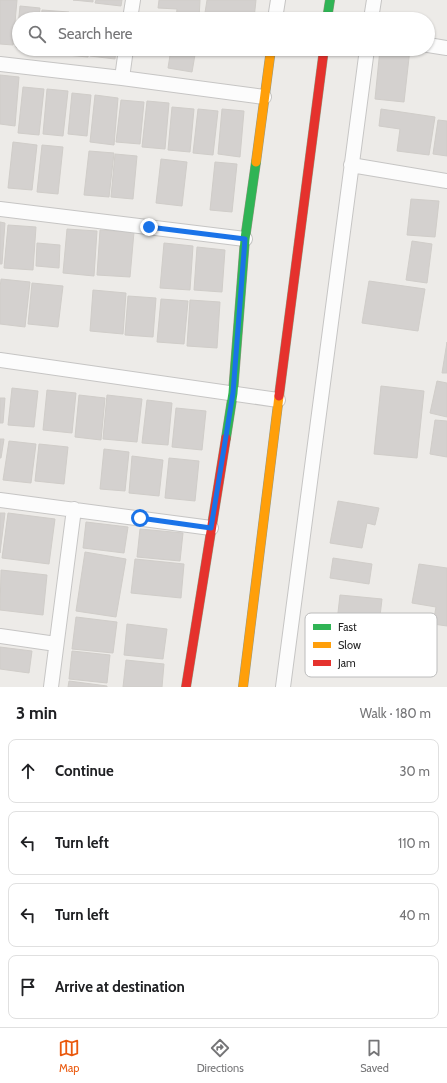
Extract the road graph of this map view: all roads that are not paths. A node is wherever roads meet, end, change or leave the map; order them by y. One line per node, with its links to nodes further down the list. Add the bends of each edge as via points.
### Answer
1 (133, 0): 5 (street)
2 (278, 0): 6 (street)
3 (330, 0): 7 (street)
4 (374, 0): 8 (street)
5 (131, 12)
6 (276, 12)
7 (328, 12)
8 (372, 12)
9 (435, 46): 10 (street)
10 (447, 48)
11 (125, 56): 16 (street)
12 (270, 56): 17 (street)
13 (323, 56): 24 (street)
14 (366, 56): 18 (street)
15 (0, 64): 16 (street)
16 (122, 78): 17 (street)
17 (264, 97): 21 (street)
18 (351, 165): 19 (street); 33 (street)
19 (447, 181)
20 (0, 209): 21 (street)
21 (245, 239): 23 (street)
22 (0, 360): 23 (street)
23 (233, 393): 24 (street); 27 (street)
24 (278, 400): 32 (street)
25 (0, 500): 26 (street)
26 (74, 509): 27 (street); 29 (street)
27 (211, 528): 31 (street)
28 (0, 636): 29 (street)
29 (56, 644): 30 (street)
30 (51, 687)
31 (186, 687)
32 (243, 687)
33 (283, 687)

